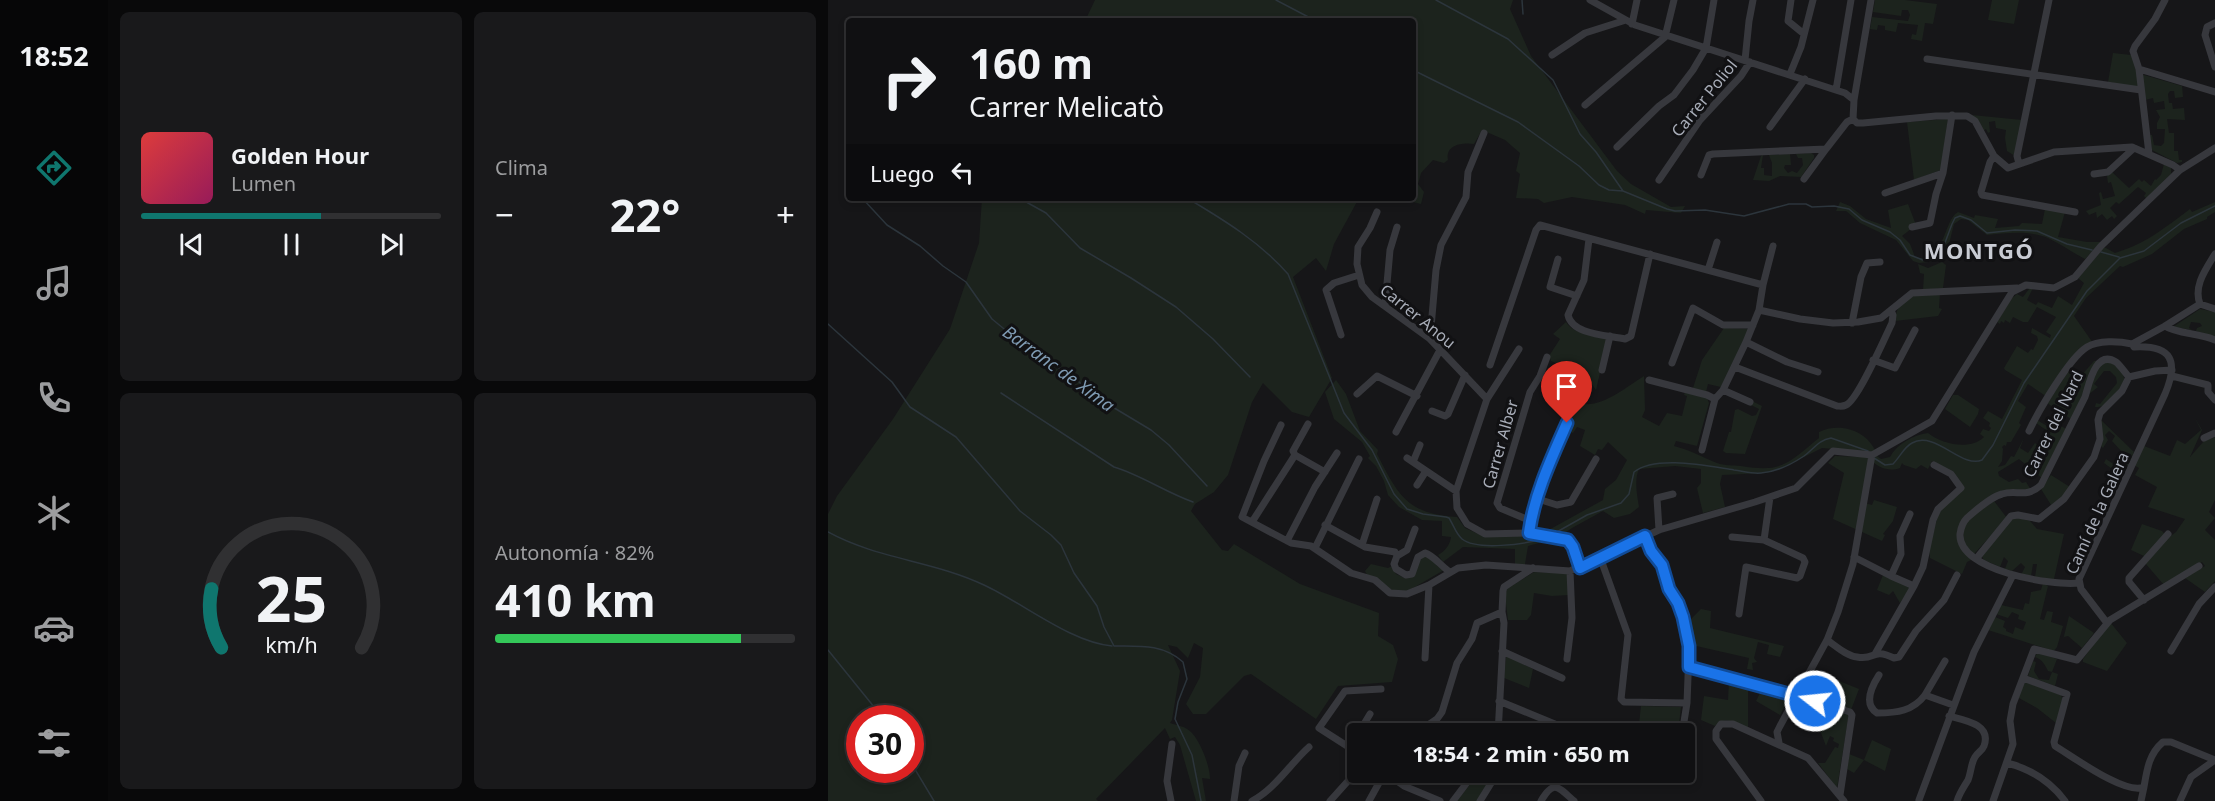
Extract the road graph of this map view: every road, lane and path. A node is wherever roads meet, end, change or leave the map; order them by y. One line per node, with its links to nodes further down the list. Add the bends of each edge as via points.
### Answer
1 (1590, 0): 12 (street)
2 (1637, 0): 12 (street)
3 (1674, 0): 14 (street)
4 (1714, 0): 16 (street)
5 (1753, 0): 19 (street)
6 (1791, 0): 15 (street, via 1788,21)
7 (1813, 0): 15 (street)
8 (1851, 0): 25 (street)
9 (1871, 0): 28 (street)
10 (2049, 0): 23 (street)
11 (2165, 0): 21 (street, via 2133,51)
12 (1629, 22): 14 (street); 17 (street, via 1585,33)
13 (2215, 23): 20 (street, via 2207,27 2205,34)
14 (1667, 34): 16 (street); 29 (street)
15 (1804, 34): 22 (street)
16 (1706, 48): 19 (street); 34 (street, via 1674,95)
17 (1552, 55)
18 (1927, 59): 23 (street)
19 (1747, 61): 22 (street); 46 (street, Carrer Poliol, via 1741,76 1700,120)
20 (2215, 67)
21 (2139, 69): 26 (street); 27 (street)
22 (1790, 74): 24 (street)
23 (2034, 74): 26 (street); 40 (street)
24 (1805, 79): 25 (street); 32 (street)
25 (1836, 90): 28 (street)
26 (2141, 90): 38 (street)
27 (2215, 92)
28 (1854, 100): 31 (street)
29 (1585, 105)
30 (1952, 115): 31 (street, via 1863,123); 39 (street, via 1975,121); 42 (street)
31 (1853, 119): 37 (street)
32 (1770, 127)
33 (1484, 133): 75 (street, via 1468,172 1466,197 1441,245)
34 (1617, 147)
35 (2134, 148): 38 (street); 40 (street, via 2054,152); 43 (street, via 2108,172)
36 (2215, 148): 41 (street)
37 (1826, 149): 44 (street, via 1713,154); 45 (street)
38 (2150, 154): 41 (street)
39 (1994, 156): 40 (street, via 2006,168); 49 (street, via 1982,195)
40 (2019, 164)
41 (2180, 170): 62 (street, via 2101,246 2075,278 2054,288)
42 (1943, 173): 47 (street); 51 (street, via 1930,223)
43 (2094, 174)
44 (1701, 175)
45 (1804, 179)
46 (1659, 180)
47 (1885, 193)
48 (1377, 212): 60 (street, via 1358,248)
49 (2075, 212)
50 (1397, 226): 65 (street, via 1390,250)
51 (1912, 227)
52 (1589, 239): 55 (street); 63 (street, via 1586,275); 84 (street, via 1538,227)
53 (1717, 242): 59 (street)
54 (1773, 246): 61 (street)
55 (1650, 254): 59 (street); 74 (street, via 1633,333 1627,339)
56 (2215, 254): 64 (street, via 2199,285)
57 (1558, 259): 63 (street, via 1550,287)
58 (1880, 262): 69 (street, via 1869,263 1863,269)
59 (1708, 270): 61 (street)
60 (1359, 274): 65 (street, Carrer Anou, via 1367,292); 73 (street, via 1326,290)
61 (1763, 285): 67 (street)
62 (2017, 288): 68 (street, via 1912,293); 111 (street, via 2008,296 1932,421)
63 (1578, 296): 74 (street, via 1568,315 1570,322 1580,329)
64 (2200, 304): 66 (street); 71 (street)
65 (1385, 306): 75 (street, Carrer Anou)
66 (2215, 309)
67 (1759, 310): 69 (street, via 1800,320); 70 (street)
68 (1891, 310): 69 (street, via 1881,318); 82 (street, via 1893,320)
69 (1852, 323)
70 (1753, 325): 77 (street); 83 (street, via 1724,326 1693,308)
71 (2165, 326): 76 (street); 78 (street)
72 (1915, 330): 82 (street, via 1895,368)
73 (1341, 335)
74 (1610, 336): 86 (street)
75 (1430, 339): 80 (street, Carrer Anou)
76 (2215, 340)
77 (1746, 342): 85 (street); 87 (street)
78 (2132, 344): 88 (street, via 2168,355); 103 (street, via 2105,342 2086,348 2058,382)
79 (1519, 349): 95 (street)
80 (1440, 350): 89 (street, Carrer Anou); 94 (street)
81 (1547, 357): 124 (street, Carrer Alber, via 1530,392 1497,503 1500,508)
82 (1874, 360): 85 (street, via 1851,401 1841,406)
83 (1672, 363)
84 (1490, 364)
85 (1735, 367): 92 (street)
86 (1602, 370)
87 (1818, 372)
88 (2172, 373): 90 (street, via 2156,371); 97 (street, via 2208,385); 149 (street, Camí de la Galera)
89 (1465, 375): 95 (street, Carrer Anou); 100 (street, via 1448,414)
90 (2129, 377): 140 (street, via 2122,391 2100,413 2096,452 2064,499 2039,519 2011,516); 140 (street, Carrer del Nard, via 2113,361 2097,365 2041,485 2028,493 1997,496 1962,524 1961,543)
91 (1649, 380): 96 (street)
92 (1723, 390): 96 (street); 98 (street)
93 (1357, 394): 94 (street, via 1377,376)
94 (1417, 396): 104 (street)
95 (1487, 399): 118 (street)
96 (1715, 399): 108 (street)
97 (2215, 400)
98 (1750, 402)
99 (1575, 403): 121 (street)
100 (1432, 411)
101 (1281, 424): 125 (street, via 1241,515)
102 (1308, 424): 110 (street, via 1293,451)
103 (2029, 431)
104 (1396, 432)
105 (2215, 434): 106 (street)
106 (2204, 438)
107 (1420, 446): 115 (street, via 1410,460)
108 (1702, 450)
109 (1337, 453): 116 (street)
110 (1295, 455): 116 (street); 125 (street)
111 (1872, 455): 120 (street, via 1833,452 1799,486); 139 (street)
112 (1359, 459): 126 (street)
113 (1596, 459): 121 (street, via 1571,502 1557,505)
114 (1934, 465): 151 (street, via 1951,474 1961,488 1938,509)
115 (1426, 471): 117 (street); 118 (street)
116 (1325, 472): 134 (street)
117 (1417, 485)
118 (1456, 491): 129 (street, via 1457,508 1475,530 1491,535)
119 (1673, 494): 128 (street, via 1657,498)
120 (1770, 497): 128 (street); 133 (street)
121 (1538, 499): 124 (street)
122 (1377, 500): 135 (street)
123 (1910, 514): 148 (street, via 1900,536 1901,554)
124 (1531, 521): 129 (street)
125 (1252, 522): 134 (street)
126 (1325, 525): 135 (street); 136 (street)
127 (1415, 529): 137 (street, via 1407,550)
128 (1659, 530): 131 (street)
129 (1529, 533): 143 (street, via 1568,540)
130 (2168, 534): 153 (street, via 2129,578)
131 (1645, 536): 138 (street); 164 (street, via 1662,565 1683,617)
132 (1732, 537): 133 (street)
133 (1764, 540): 155 (street, via 1803,558 1800,576 1746,567)
134 (1287, 541): 136 (street)
135 (1362, 545): 137 (street, via 1395,552)
136 (1315, 548): 150 (street, via 1351,573 1375,580 1390,594 1407,594)
137 (1397, 556): 145 (street, via 1396,570 1406,575 1412,574 1418,557 1425,553)
138 (1600, 557): 143 (street); 172 (street, via 1628,635 1621,697 1624,702)
139 (1854, 557): 148 (street); 157 (street)
140 (1973, 557): 147 (street)
141 (2199, 566): 153 (street)
142 (1533, 568): 144 (street); 145 (street, via 1486,565); 154 (street, via 1504,587)
143 (1580, 568): 144 (street)
144 (1570, 571): 162 (street, via 1572,618)
145 (1450, 572): 150 (street)
146 (1957, 575): 160 (street, via 1942,603 1900,656)
147 (2013, 575): 149 (street); 173 (street)
148 (1891, 576): 151 (street)
149 (2079, 583): 156 (street, Camí de la Galera)
150 (1429, 585): 161 (street)
151 (1914, 586): 160 (street)
152 (2215, 587): 159 (street, via 2199,604)
153 (2144, 600): 156 (street)
154 (1502, 612): 158 (street); 177 (street, via 1477,623 1457,663 1442,712)
155 (1739, 614)
156 (2107, 623): 167 (street, via 2077,660 2036,648)
157 (1827, 640): 160 (street, via 1856,657); 169 (street)
158 (1502, 651): 166 (street); 171 (street)
159 (2171, 651)
160 (1875, 654)
161 (1425, 658)
162 (1567, 659)
163 (1945, 661): 170 (street)
164 (1689, 667): 169 (street); 172 (street)
165 (1879, 675): 170 (street, via 1870,695 1871,706 1877,713 1909,710)
166 (1562, 678)
167 (2023, 678): 189 (street, via 2011,710 2013,744); 195 (street, via 2067,694 2055,746 2122,785)
168 (1381, 689): 185 (street, via 1345,691 1319,728)
169 (1797, 695): 181 (street); 196 (street, via 1852,714)
170 (1925, 695): 173 (street)
171 (1498, 701): 178 (street); 179 (street)
172 (1687, 703): 180 (street)
173 (1953, 705): 175 (street)
174 (1370, 714): 176 (street)
175 (1949, 716): 197 (street); 209 (street, via 1978,726 1985,733 1984,746 1975,757)
176 (1365, 723)
177 (1431, 723)
178 (1499, 723)
179 (1552, 723)
180 (1684, 723)
181 (1780, 726): 182 (street); 183 (street)
182 (1767, 738): 183 (street); 208 (street, via 1729,723 1719,725 1716,733 1719,743)
183 (1779, 743): 196 (street, via 1812,760)
184 (1172, 744): 198 (street, via 1168,769)
185 (1347, 746)
186 (1309, 747): 200 (street, via 1272,787)
187 (1245, 753): 199 (street)
188 (2215, 760): 195 (street, via 2163,742 2148,762); 213 (street, via 2191,777)
189 (2007, 763): 210 (street); 211 (street, via 2034,773)
190 (1347, 782): 201 (street)
191 (1379, 783): 202 (street)
192 (1399, 783): 203 (street)
193 (1467, 783): 204 (street)
194 (1491, 783): 205 (street)
195 (2144, 787): 212 (street)
196 (1842, 798)
197 (1918, 800)
198 (1171, 801)
199 (1234, 801)
200 (1252, 801)
201 (1330, 801)
202 (1369, 801)
203 (1440, 801)
204 (1453, 801)
205 (1480, 801)
206 (1541, 801): 207 (street, via 1547,790 1555,787)
207 (1574, 801)
208 (1761, 801)
209 (1957, 801)
210 (1993, 801)
211 (2065, 801)
212 (2141, 801)
213 (2180, 801)

